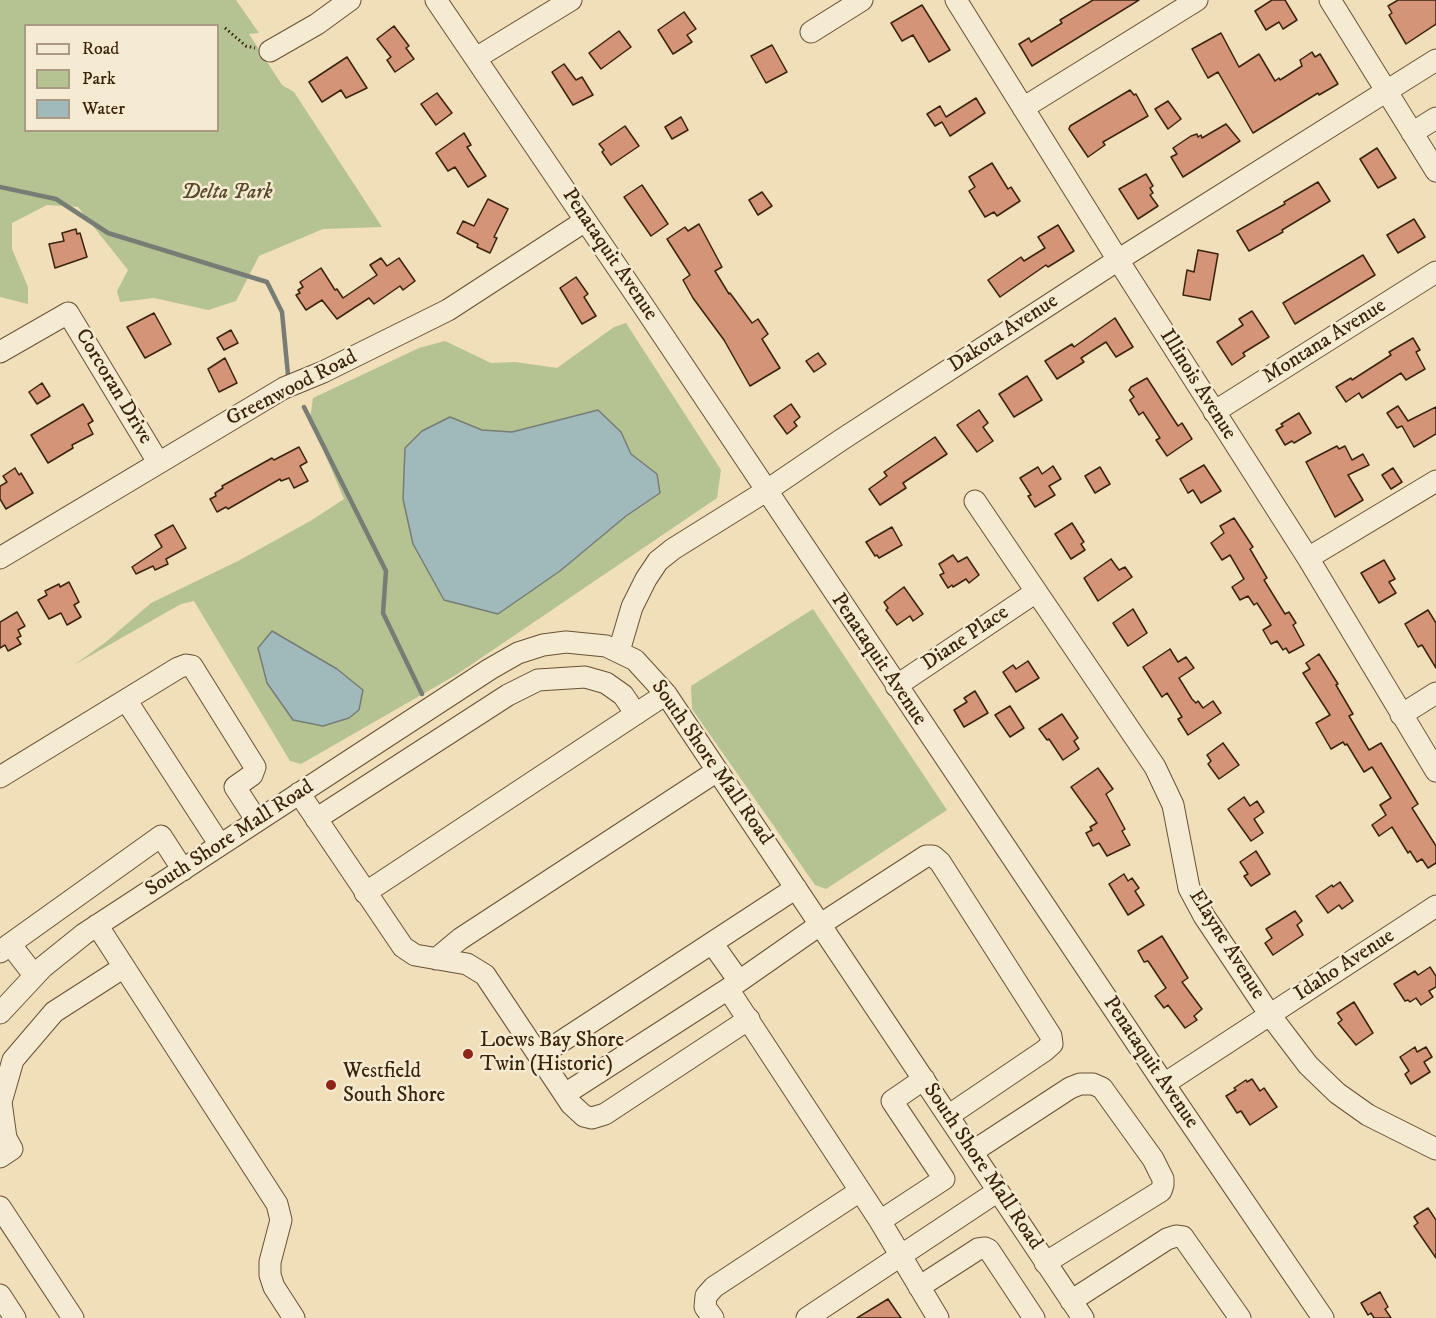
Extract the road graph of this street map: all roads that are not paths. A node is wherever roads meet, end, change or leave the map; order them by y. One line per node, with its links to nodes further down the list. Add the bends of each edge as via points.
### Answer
1 (350, 0): 9 (street)
2 (436, 0): 10 (street, Penataquit Avenue)
3 (571, 0): 10 (street)
4 (862, 0): 8 (street)
5 (956, 0): 13 (street, Illinois Avenue)
6 (1197, 0): 13 (street)
7 (1330, 0): 12 (street)
8 (811, 32)
9 (270, 51)
10 (476, 58): 17 (street, Penataquit Avenue)
11 (1434, 65): 12 (street, Dakota Avenue)
12 (1385, 91): 15 (street); 18 (street, Dakota Avenue)
13 (1023, 108): 18 (street, Illinois Avenue)
14 (1436, 118): 15 (street)
15 (1412, 133): 16 (street)
16 (1436, 171)
17 (585, 221): 22 (street, Greenwood Road, via 448,310 284,388); 24 (street, Penataquit Avenue)
18 (1118, 260): 21 (street, Illinois Avenue); 24 (street, Dakota Avenue)
19 (1436, 272): 21 (street, Montana Avenue)
20 (0, 352): 22 (street, Corcoran Drive, via 68,312)
21 (1214, 412): 27 (street, Illinois Avenue)
22 (158, 462): 26 (street, Greenwood Road)
23 (1436, 481): 27 (street)
24 (766, 491): 29 (street, Dakota Avenue, via 658,561 632,607); 30 (street, Penataquit Avenue)
25 (975, 501): 28 (street, Elayne Avenue)
26 (0, 558)
27 (1308, 558): 35 (street, Illinois Avenue)
28 (1036, 592): 30 (street, Diane Place); 56 (street, Elayne Avenue, via 1155,767 1173,805 1189,888)
29 (619, 651): 32 (street, South Shore Mall Road, via 635,660); 39 (street, South Shore Mall Road, via 566,642 518,653)
30 (896, 687): 60 (street, Penataquit Avenue)
31 (1436, 693): 35 (street)
32 (666, 694): 34 (street); 36 (street, South Shore Mall Road)
33 (126, 700): 38 (street); 41 (street, via 178,669 192,666 255,767 252,775 235,787); 42 (street)
34 (636, 714): 40 (street, via 623,695 606,683 585,677 538,681 508,694); 45 (street)
35 (1401, 715): 37 (street, Illinois Avenue)
36 (717, 771): 44 (street, South Shore Mall Road); 51 (street, via 460,939)
37 (1436, 771)
38 (0, 777)
39 (299, 793): 40 (street); 41 (street, South Shore Mall Road)
40 (316, 819): 45 (street)
41 (257, 821): 42 (street, South Shore Mall Road)
42 (220, 845): 43 (street, South Shore Mall Road)
43 (183, 870): 48 (street, South Shore Mall Road); 50 (street, via 161,836)
44 (796, 888): 47 (street, South Shore Mall Road); 49 (street)
45 (365, 893): 51 (street, via 403,947 415,955)
46 (1436, 906): 56 (street, Idaho Avenue)
47 (821, 924): 54 (street); 59 (street, South Shore Mall Road); 62 (street, via 926,856 940,862 1052,1036 1052,1044 1044,1051)
48 (97, 926): 52 (street); 53 (street, South Shore Mall Road)
49 (712, 943): 54 (street); 58 (street)
50 (5, 948): 53 (street)
51 (436, 959): 58 (street, via 467,964 485,975)
52 (124, 967): 65 (street, via 54,1012 13,1060 1,1102 6,1138 12,1149); 77 (street, via 277,1204 281,1220 270,1275)
53 (34, 975): 55 (street, South Shore Mall Road)
54 (734, 985): 57 (street); 61 (street)
55 (0, 1013)
56 (1270, 1015): 60 (street, Idaho Avenue); 63 (street, Elayne Avenue, via 1308,1065 1337,1092 1368,1115)
57 (749, 1019): 61 (street, via 605,1114 584,1116); 66 (street)
58 (539, 1056): 61 (street)
59 (924, 1079): 62 (street, South Shore Mall Road); 69 (street, via 892,1101 944,1179)
60 (1164, 1084): 83 (street, Penataquit Avenue)
61 (565, 1094)
62 (948, 1116): 64 (street, South Shore Mall Road)
63 (1436, 1149)
64 (972, 1152): 67 (street, South Shore Mall Road); 71 (street, via 1070,1088 1093,1084 1102,1088 1153,1159 1163,1179 1161,1191)
65 (0, 1157)
66 (860, 1191): 69 (street); 78 (street, via 714,1287 706,1296 705,1307)
67 (998, 1191): 70 (street); 71 (street, South Shore Mall Road)
68 (0, 1207): 76 (street)
69 (880, 1221): 70 (street)
70 (901, 1255): 72 (street); 79 (street)
71 (1045, 1263): 74 (street, South Shore Mall Road)
72 (919, 1287): 80 (street); 81 (street, via 985,1248)
73 (0, 1295): 75 (street)
74 (1077, 1310): 82 (street, via 1176,1236 1183,1237)
75 (15, 1318)
76 (73, 1318)
77 (294, 1318)
78 (713, 1318)
79 (807, 1318)
80 (938, 1318)
81 (1034, 1318)
82 (1240, 1318)
83 (1323, 1318)

